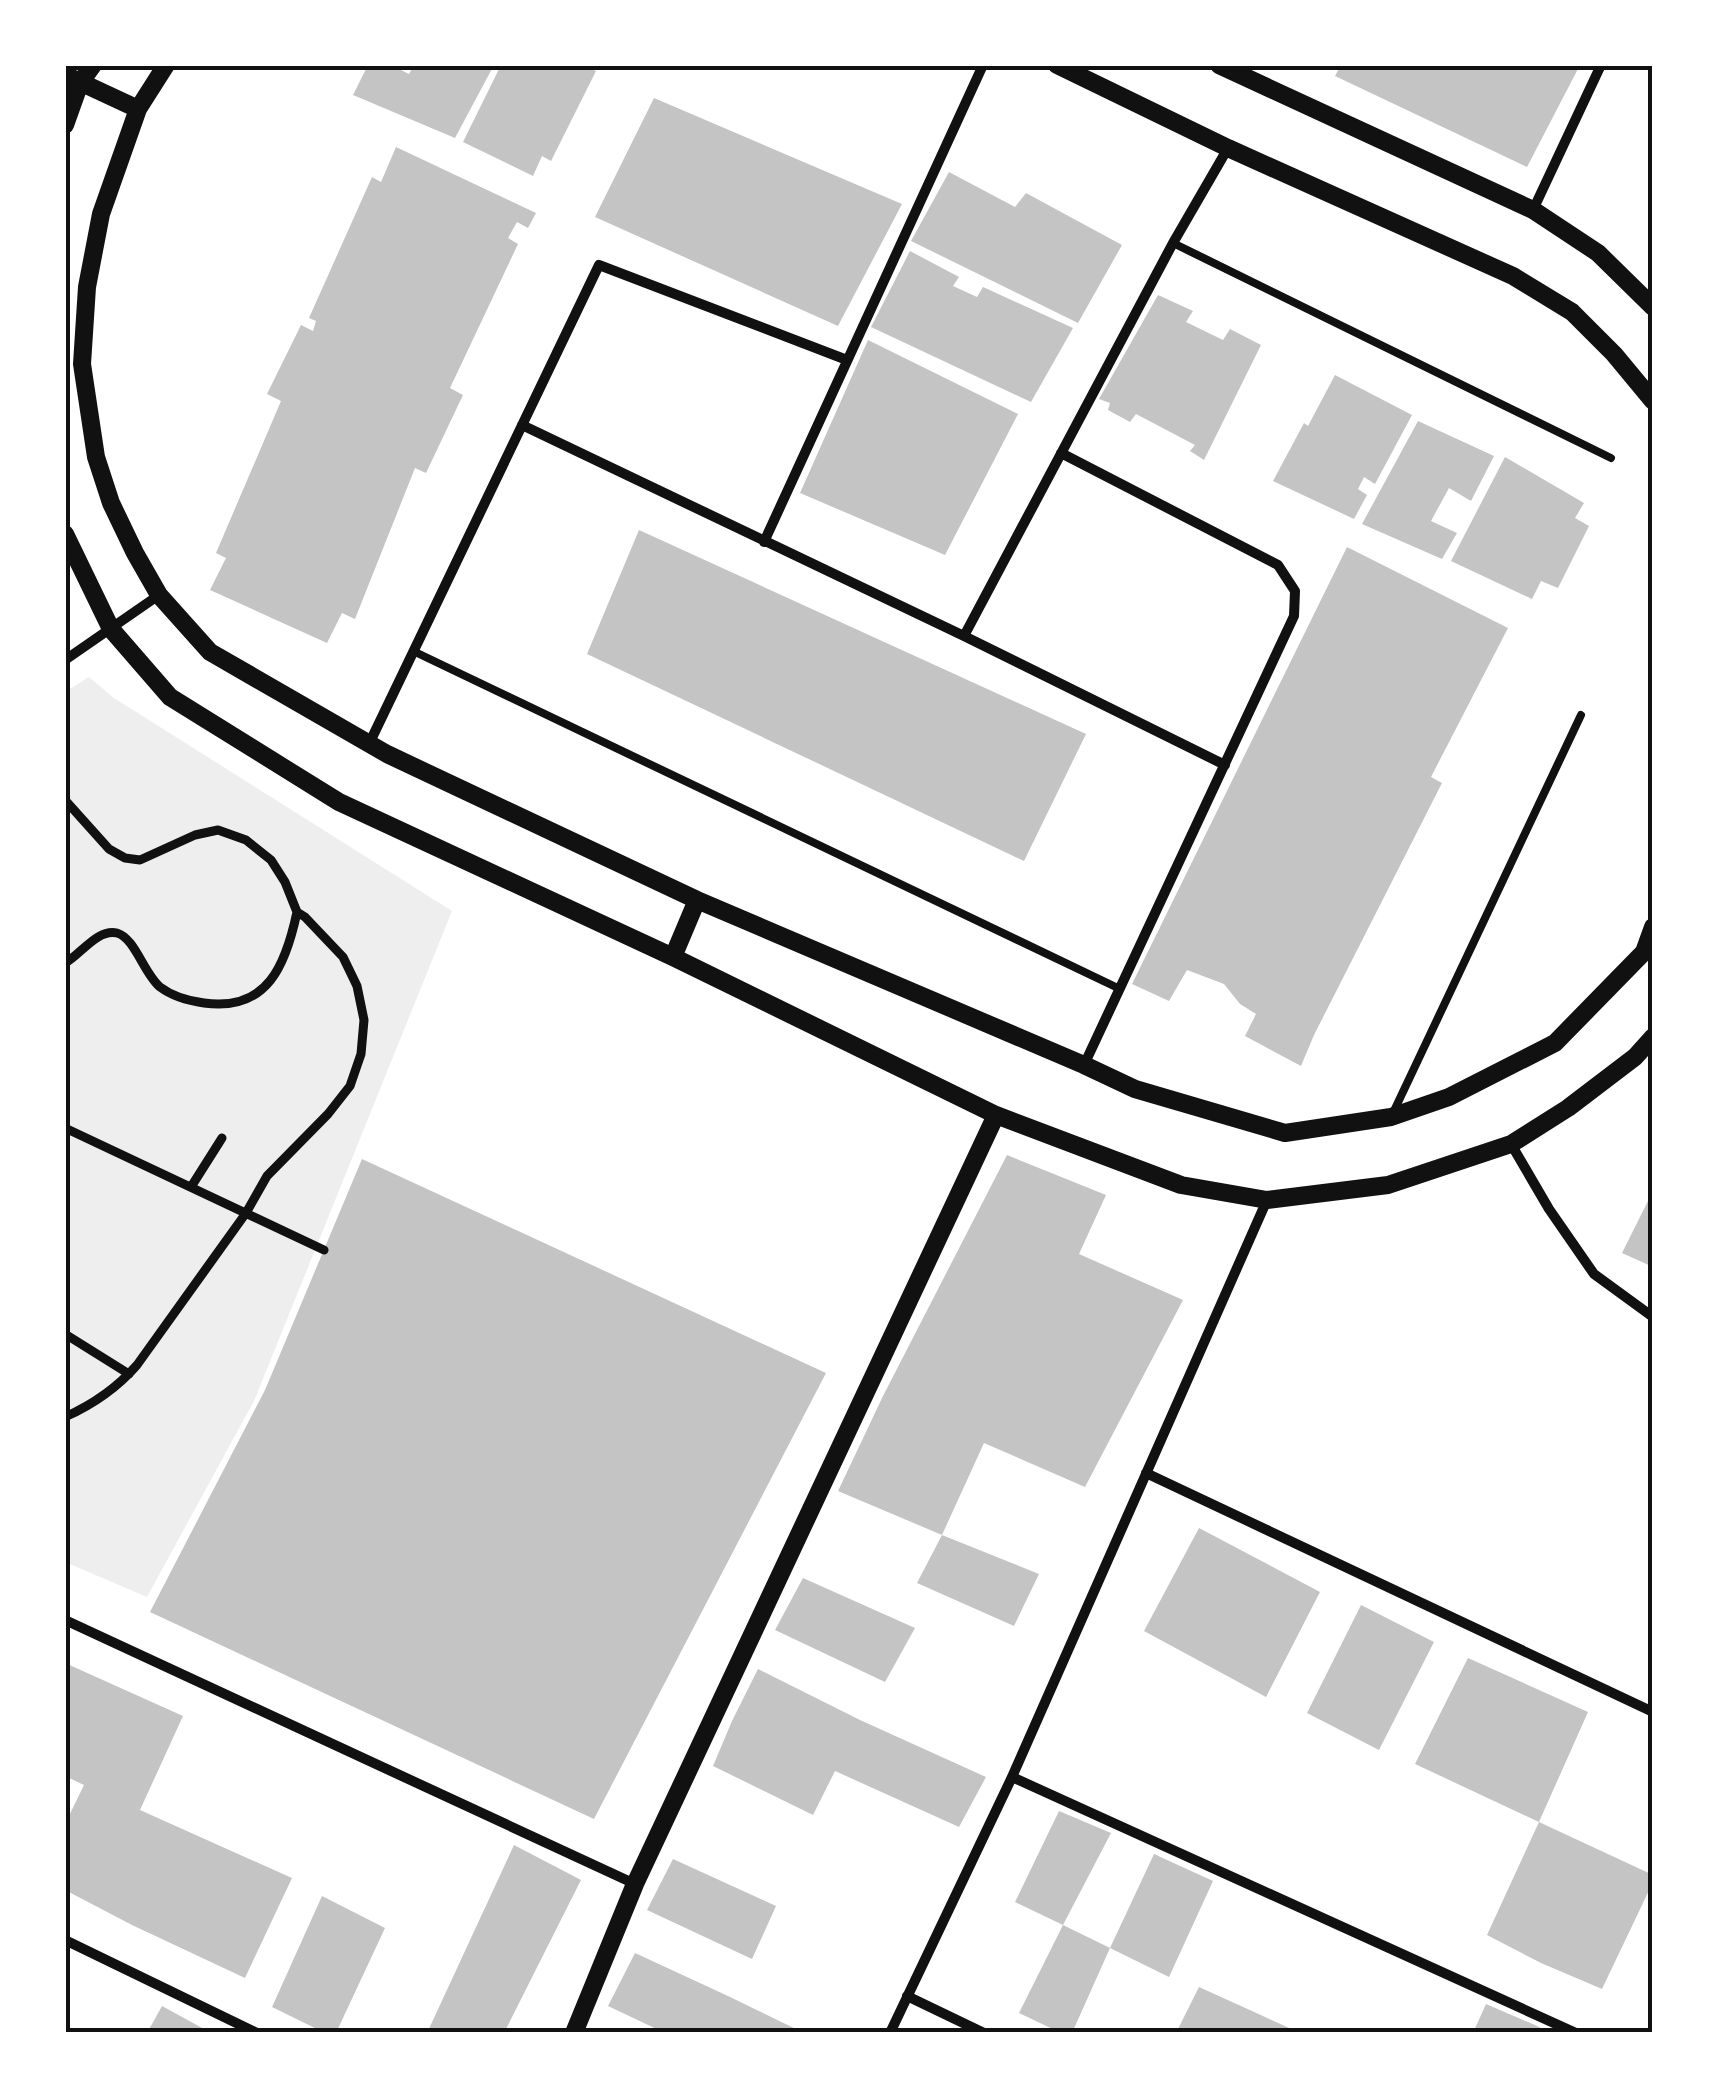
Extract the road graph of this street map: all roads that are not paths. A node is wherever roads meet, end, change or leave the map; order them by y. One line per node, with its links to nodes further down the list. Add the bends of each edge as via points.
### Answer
1 (92, 65): 7 (street)
2 (166, 65): 8 (street)
3 (983, 65): 14 (street)
4 (1058, 65): 10 (street)
5 (1219, 65): 11 (street)
6 (1601, 65): 11 (street)
7 (73, 79): 8 (street); 9 (street)
8 (138, 109): 21 (street, via 100,214 82,364 96,457 111,503)
9 (65, 125)
10 (1228, 148): 12 (street); 15 (street, via 1513,276 1572,312)
11 (1532, 210): 13 (street, via 1598,253)
12 (1173, 244): 17 (street); 18 (lane)
13 (1653, 307)
14 (848, 360): 16 (street, via 598,265); 20 (street)
15 (1653, 402)
16 (522, 425): 20 (street); 24 (street)
17 (1061, 452): 23 (street); 28 (street, via 1278,565 1295,591 1294,616)
18 (1612, 458)
19 (65, 534): 22 (street)
20 (764, 542): 23 (street)
21 (158, 595): 22 (street); 27 (street, via 210,652)
22 (111, 629): 25 (street); 33 (street, via 170,697 339,802)
23 (964, 636): 28 (street)
24 (414, 651): 27 (street); 35 (lane)
25 (65, 660)
26 (1581, 715): 39 (lane)
27 (369, 744): 30 (street)
28 (1224, 765): 35 (street)
29 (65, 800): 31 (street, via 125,858 140,860 218,830 246,840 286,882)
30 (697, 900): 33 (street); 37 (street)
31 (297, 912): 34 (street, via 274,976 262,990 221,1005 163,989 118,934 95,939); 45 (street, via 343,956 358,986 361,1054 350,1086 266,1176)
32 (1653, 926): 39 (street, via 1644,952 1554,1043 1449,1097)
33 (672, 957): 38 (street)
34 (65, 963)
35 (1120, 989): 37 (street)
36 (1653, 1037): 42 (street, via 1622,1068)
37 (1084, 1065): 39 (street, via 1135,1090 1285,1133)
38 (996, 1116): 44 (street, via 1181,1185); 55 (street)
39 (1391, 1117)
40 (65, 1128): 43 (street)
41 (222, 1138): 43 (street)
42 (1511, 1144): 44 (street, via 1388,1185); 47 (street, via 1594,1274)
43 (191, 1187): 45 (street)
44 (1267, 1200): 51 (street)
45 (246, 1213): 46 (street); 49 (street)
46 (324, 1250)
47 (1653, 1317)
48 (65, 1334): 49 (street)
49 (130, 1374): 50 (street)
50 (65, 1417)
51 (1146, 1472): 53 (street); 54 (street)
52 (65, 1620): 55 (street)
53 (1653, 1712)
54 (1012, 1777): 57 (street); 62 (street)
55 (635, 1884): 58 (street)
56 (65, 1940): 59 (street)
57 (907, 1996): 60 (street); 61 (street)
58 (580, 2031)
59 (256, 2033)
60 (890, 2033)
61 (984, 2033)
62 (1576, 2033)

